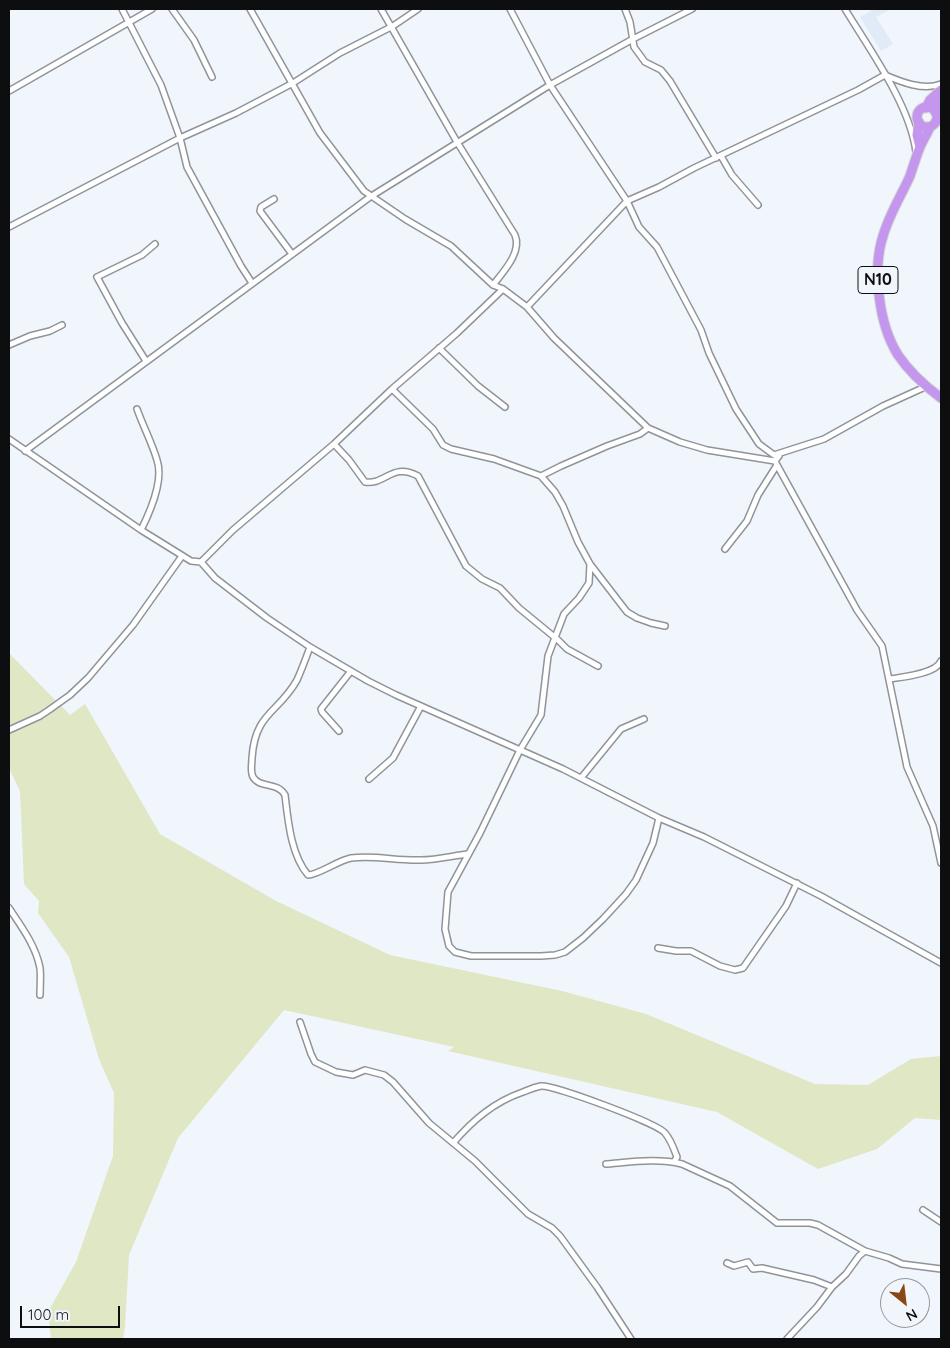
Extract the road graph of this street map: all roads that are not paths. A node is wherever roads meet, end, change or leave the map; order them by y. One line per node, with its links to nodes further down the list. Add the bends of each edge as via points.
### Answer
1 (122, 9): 11 (street)
2 (152, 9): 11 (street)
3 (172, 9): 15 (street, via 194,40)
4 (250, 9): 16 (street)
5 (381, 9): 12 (street)
6 (418, 9): 12 (street)
7 (510, 9): 18 (street)
8 (625, 9): 13 (street)
9 (692, 9): 13 (street)
10 (846, 9): 14 (street)
11 (128, 21): 20 (street); 26 (street, via 161,85)
12 (393, 26): 16 (street, via 340,53); 27 (street)
13 (633, 39): 18 (street); 29 (street, via 634,47 645,62 661,70 670,82)
14 (885, 75): 17 (street, via 922,86); 29 (street); 30 (street, via 910,126)
15 (212, 77)
16 (293, 83): 26 (street); 31 (street, via 320,132)
17 (941, 84)
18 (550, 85): 27 (street); 33 (street)
19 (941, 90): 22 (highway)
20 (9, 91)
21 (941, 95): 23 (highway)
22 (926, 108): 23 (highway); 24 (highway, via 920,110)
23 (936, 112): 25 (highway, via 936,121)
24 (918, 122): 25 (highway); 28 (highway, N10)
25 (930, 127): 28 (highway, N10)
26 (180, 138): 35 (street); 38 (street, via 188,167)
27 (457, 142): 31 (street); 39 (street, via 518,241 514,254)
28 (920, 147): 30 (highway, N10)
29 (719, 157): 33 (street); 34 (street)
30 (916, 157): 46 (highway, N10, via 882,236 878,270 880,298 891,341 908,369)
31 (370, 197): 37 (street); 39 (street, via 451,246)
32 (274, 199): 37 (street, via 260,211)
33 (627, 201): 41 (street); 55 (street, via 638,227 658,247 736,408 759,444)
34 (758, 205)
35 (9, 227)
36 (154, 244): 45 (street, via 142,255 97,277)
37 (292, 254): 38 (street)
38 (252, 283): 45 (street)
39 (493, 285): 40 (street)
40 (503, 289): 41 (street); 44 (street)
41 (527, 307): 51 (street, via 554,338)
42 (62, 325): 43 (street)
43 (9, 345)
44 (439, 348): 47 (street); 49 (street)
45 (146, 361): 54 (street)
46 (925, 386): 48 (highway, N10); 55 (street, via 824,439)
47 (392, 389): 53 (street); 57 (street, via 451,450 494,459)
48 (941, 398)
49 (505, 407)
50 (137, 409): 58 (street, via 159,470 150,513)
51 (648, 428): 56 (street, via 707,450); 57 (street)
52 (9, 439): 54 (street)
53 (334, 444): 62 (street, via 239,524); 66 (street, via 365,482 370,483 398,471 418,476 466,566 482,580 500,588)
54 (25, 451): 58 (street)
55 (774, 454): 56 (street, via 779,456)
56 (776, 463): 59 (street, via 747,521); 71 (street, via 857,610 882,646)
57 (541, 476): 64 (street, via 563,506)
58 (141, 530): 60 (street)
59 (726, 549)
60 (182, 556): 61 (street); 63 (street)
61 (191, 561): 62 (street); 63 (street)
62 (201, 562): 67 (street, via 215,578)
63 (178, 564): 74 (street, via 133,625 83,682 40,716)
64 (590, 564): 65 (street, via 630,614); 66 (street, via 589,583 564,614)
65 (666, 626)
66 (555, 637): 69 (street, via 567,649); 76 (street, via 548,656 540,715)
67 (310, 647): 70 (street); 80 (street, via 286,697 259,725 252,765 254,779 277,786 285,796 293,842 304,871 312,875 335,863 373,856 422,860)
68 (941, 661): 71 (street, via 932,670)
69 (598, 666)
70 (351, 671): 72 (street); 75 (street, via 321,709)
71 (890, 679): 81 (street, via 907,767 933,826)
72 (421, 706): 76 (street); 78 (street, via 393,758)
73 (644, 719): 77 (street, via 621,729)
74 (9, 730)
75 (339, 731)
76 (520, 750): 77 (street); 80 (street)
77 (581, 778): 79 (street)
78 (369, 779)
79 (659, 818): 80 (street, via 642,869 626,894 583,938 565,952 555,955 463,955 449,946 445,929 448,892); 82 (street)
80 (467, 854)
81 (941, 863)
82 (797, 883): 84 (street, via 786,906 743,968 735,970 720,966 691,951); 85 (street)
83 (9, 908): 86 (street, via 36,954 40,968)
84 (658, 948)
85 (941, 963)
86 (40, 996)
87 (300, 1022): 88 (street, via 315,1062 336,1072 353,1075 365,1070 384,1075 398,1086 429,1123)
88 (453, 1143): 89 (street, via 498,1102 543,1086 655,1125 672,1143 677,1157); 97 (street, via 528,1214 560,1236)
89 (674, 1162): 90 (street); 93 (street, via 730,1186 777,1223 818,1225)
90 (606, 1164)
91 (923, 1210): 92 (street)
92 (941, 1222)
93 (865, 1251): 95 (street, via 902,1264); 96 (street)
94 (727, 1264): 96 (street, via 734,1266 748,1262 753,1269 762,1268)
95 (941, 1268)
96 (832, 1287): 98 (street)
97 (631, 1339)
98 (786, 1339)

